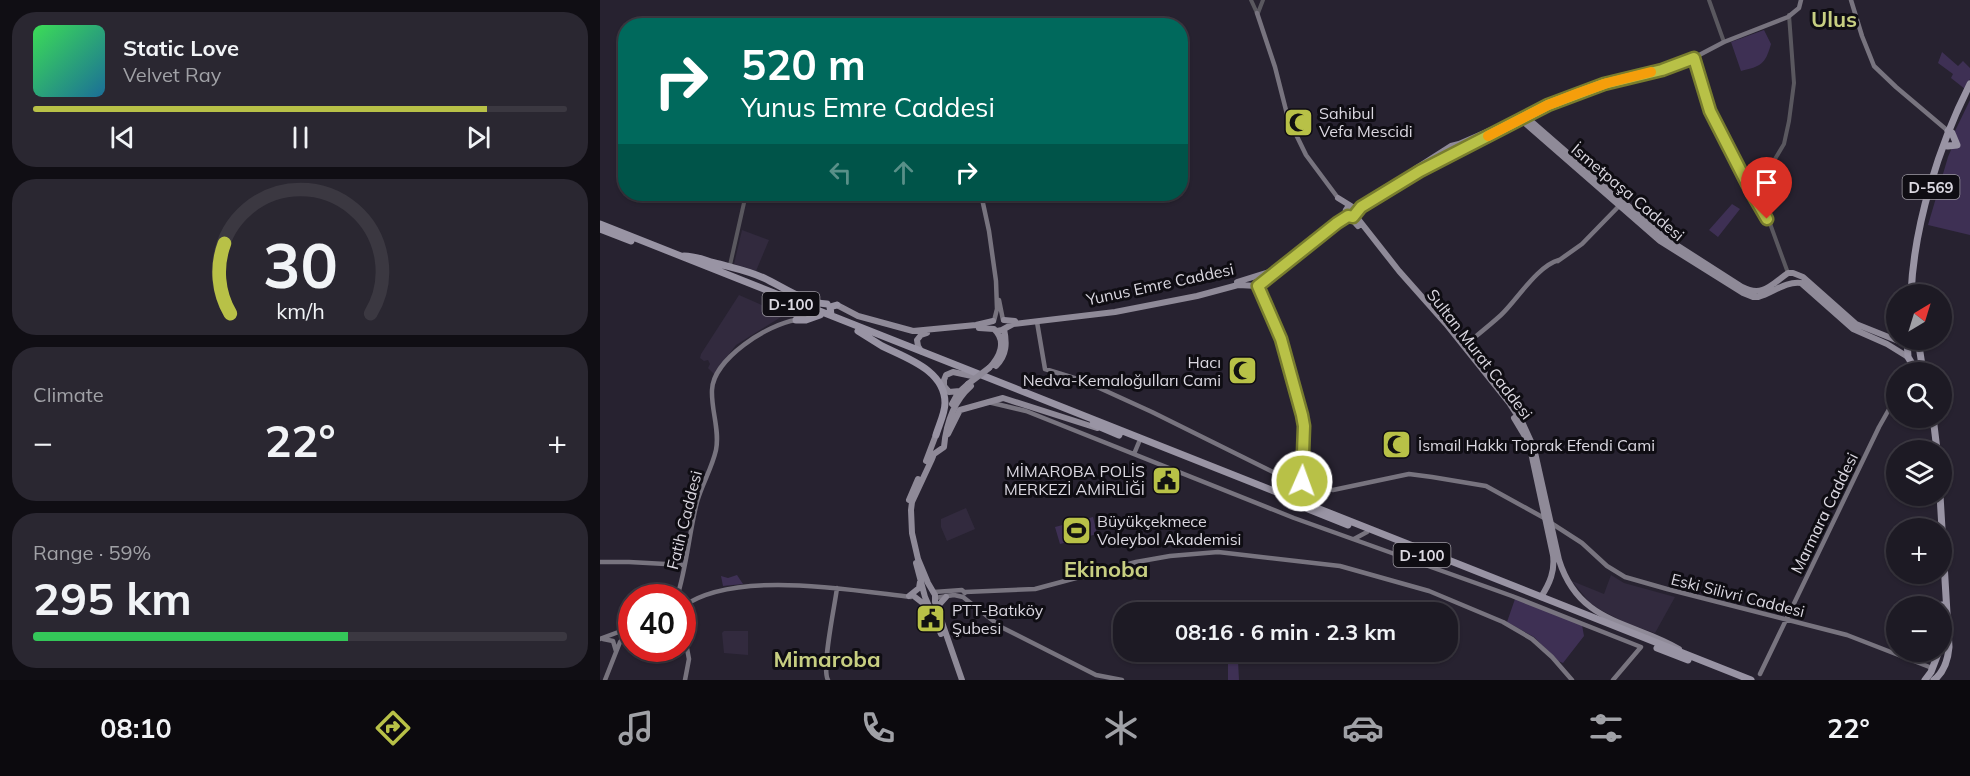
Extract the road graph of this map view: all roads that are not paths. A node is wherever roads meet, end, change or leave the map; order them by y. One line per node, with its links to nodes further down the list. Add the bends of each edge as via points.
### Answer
1 (1263, 0): 6 (street)
2 (1709, 0): 8 (street)
3 (1801, 0): 7 (main road, via 1799,8)
4 (1851, 0): 13 (main road, via 1874,66)
5 (1251, 1): 6 (street)
6 (1257, 14): 15 (main road, via 1288,118 1306,155)
7 (1789, 16): 8 (main road); 14 (street, via 1794,83 1789,121 1784,144)
8 (1724, 42): 9 (main road)
9 (1694, 58): 12 (main road, via 1592,88); 14 (street, via 1710,111)
10 (1970, 84): 13 (highway, D-569)
11 (1970, 94): 13 (highway, D-569)
12 (1522, 118): 18 (main road, İsmetpaşa Caddesi); 19 (main road, via 1452,149)
13 (1950, 132): 28 (highway, D-569, via 1919,227); 29 (highway, D-569, via 1922,236)
14 (1753, 195): 24 (street, via 1770,223)
15 (1338, 198): 19 (main road, Sultan Murat Caddesi)
16 (744, 201): 23 (street)
17 (983, 201): 30 (main road)
18 (1621, 204): 27 (main road, İsmetpaşa Caddesi, via 1662,239); 44 (main road, via 1583,242 1536,277)
19 (1350, 212): 25 (main road); 44 (main road, Sultan Murat Caddesi)
20 (600, 224): 22 (highway, D-100)
21 (600, 229): 34 (highway, D-100)
22 (679, 256): 23 (highway, via 698,256); 33 (highway, D-100)
23 (730, 265): 31 (highway)
24 (1790, 274): 26 (main road); 26 (main road, via 1786,280); 27 (main road, İsmetpaşa Caddesi, via 1761,291); 35 (main road, via 1803,277)
25 (1256, 282): 39 (main road, via 1115,312); 62 (street, via 1281,339 1302,415)
26 (1792, 283): 27 (main road, İsmetpaşa Caddesi, via 1754,297); 35 (main road, via 1804,284)
27 (1733, 284)
28 (1913, 284)
29 (1914, 284)
30 (997, 295): 40 (main road); 40 (main road)
31 (827, 304): 32 (highway); 33 (highway)
32 (837, 305): 37 (highway, via 831,307); 40 (main road, via 858,316 913,331)
33 (813, 308): 37 (highway, D-100)
34 (802, 309): 36 (highway, D-100); 38 (highway)
35 (1839, 313): 42 (main road)
36 (819, 315): 38 (highway); 41 (highway, D-100)
37 (831, 315): 46 (highway, D-100)
38 (796, 320): 71 (main road, Fatih Caddesi, via 776,325 746,343 714,378 716,444 697,503)
39 (1037, 321): 40 (main road); 62 (main road, Eski Silivri Caddesi, via 1045,369 1093,385)
40 (999, 325): 46 (main road, via 925,333 917,340); 52 (main road, bridge, via 1006,342 1002,361)
41 (858, 331): 51 (highway, D-100); 57 (highway, via 922,366 936,380 945,403)
42 (1880, 338): 43 (main road); 48 (main road)
43 (1886, 339)
44 (1463, 348): 65 (main road, Sultan Murat Caddesi, via 1490,381 1529,443)
45 (1919, 350): 47 (highway)
46 (922, 352): 80 (highway, D-100)
47 (1921, 359): 49 (highway); 50 (highway)
48 (1906, 362)
49 (1917, 362)
50 (1921, 362)
51 (972, 376): 53 (main road, via 952,372 946,375 946,389 953,393); 56 (highway, D-100)
52 (970, 385): 53 (main road); 58 (main road, via 953,412)
53 (961, 391): 57 (main road)
54 (987, 402): 56 (main road, via 1003,398); 58 (main road, via 960,410); 61 (main road, via 1026,411)
55 (1886, 415): 85 (main road, Marmara Caddesi)
56 (1107, 430): 59 (highway, D-100)
57 (933, 440): 58 (main road); 60 (main road, via 936,450); 72 (main road, via 909,500 907,521)
58 (944, 441): 60 (main road)
59 (1139, 442): 61 (main road); 64 (highway, D-100)
60 (940, 450): 72 (main road, via 912,502 912,533)
61 (1134, 454): 66 (main road)
62 (1302, 484): 65 (main road, Eski Silivri Caddesi, via 1333,490 1409,474 1432,477 1486,486)
63 (1939, 506): 94 (highway, via 1949,647)
64 (1317, 513): 66 (main road); 67 (highway, D-100)
65 (1548, 521): 69 (main road, Sultan Murat Caddesi); 85 (main road, Eski Silivri Caddesi, via 1625,577)
66 (1319, 526): 68 (main road)
67 (1367, 532): 68 (main road); 103 (highway, D-100)
68 (1354, 539): 102 (main road, via 1641,647)
69 (1556, 560): 80 (main road, Sultan Murat Caddesi); 83 (main road, Sultan Murat Caddesi, via 1586,603)
70 (600, 562): 71 (main road)
71 (684, 566): 73 (main road, Fatih Caddesi)
72 (923, 579): 75 (main road); 77 (main road); 78 (main road); 79 (main road)
73 (681, 584)
74 (837, 588): 78 (main road); 81 (main road, via 744,587); 98 (main road, via 826,661)
75 (944, 594): 76 (main road); 77 (main road); 82 (main road)
76 (962, 594): 100 (main road, via 984,615 1011,632 1101,677); 101 (main road, via 1035,589 1136,562 1218,552 1341,566 1429,591 1503,622 1532,639)
77 (934, 595): 79 (main road, via 929,591); 82 (main road)
78 (912, 597): 79 (main road); 82 (main road)
79 (925, 597): 82 (main road)
80 (1541, 597): 84 (highway, D-100)
81 (696, 600)
82 (934, 608): 99 (main road)
83 (1598, 613): 84 (main road); 90 (main road, Sultan Murat Caddesi)
84 (1587, 615): 90 (highway, D-100)
85 (1787, 620): 93 (main road, Eski Silivri Caddesi, via 1847,635); 95 (main road, Marmara Caddesi)
86 (618, 632): 87 (main road)
87 (615, 633): 88 (main road); 89 (main road, via 612,638); 89 (main road, via 621,634)
88 (600, 639): 89 (main road)
89 (617, 641): 96 (main road)
90 (1693, 657): 104 (highway, D-100)
91 (688, 662): 97 (main road)
92 (1935, 662): 93 (highway)
93 (1932, 669): 94 (highway, via 1933,675); 105 (highway)
94 (1938, 676)
95 (1761, 677): 104 (main road)
96 (605, 680)
97 (685, 680)
98 (828, 680)
99 (960, 680)
100 (1122, 680)
101 (1572, 680)
102 (1613, 680)
103 (1738, 680)
104 (1750, 680)
105 (1925, 680)

